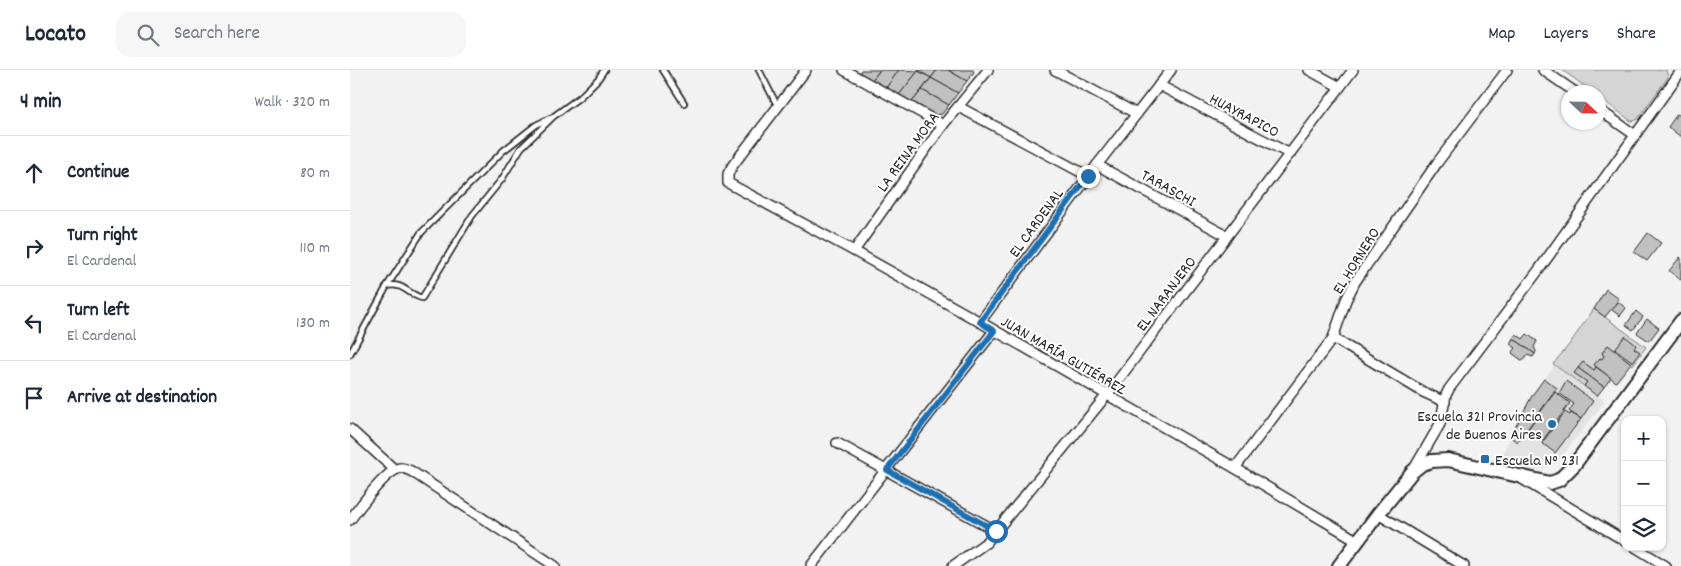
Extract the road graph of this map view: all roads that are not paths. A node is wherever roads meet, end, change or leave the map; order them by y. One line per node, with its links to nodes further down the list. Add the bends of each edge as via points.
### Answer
1 (604, 70): 22 (lane, via 580,97)
2 (663, 70): 17 (lane)
3 (758, 70): 18 (lane)
4 (806, 70): 18 (street)
5 (844, 70): 23 (street)
6 (988, 70): 19 (street, LA REINA MORA)
7 (1055, 70): 20 (street)
8 (1171, 70): 14 (street, EL CARDENAL)
9 (1309, 70): 16 (street)
10 (1353, 70): 16 (street, EL NARANJERO)
11 (1507, 70): 34 (street, EL HORNERO, via 1437,163 1355,282)
12 (1543, 70): 15 (street)
13 (1681, 71): 24 (street)
14 (1159, 85): 20 (street, EL CARDENAL); 25 (street, HUAYRAPICO)
15 (1565, 85)
16 (1340, 87): 25 (street, EL NARANJERO)
17 (684, 103)
18 (778, 107): 29 (street, JUAN MARÍA GUTIÉRREZ, via 728,174 728,183)
19 (959, 107): 23 (street, LA REINA MORA); 27 (street)
20 (1137, 114): 26 (street, EL CARDENAL)
21 (1606, 115): 24 (street)
22 (554, 116): 30 (lane, via 536,124 503,150 421,233); 30 (lane, via 521,148 502,179 472,216 422,298 395,284)
23 (943, 125): 29 (street, LA REINA MORA)
24 (1635, 135): 37 (street, via 1450,389)
25 (1290, 154): 28 (street, EL NARANJERO)
26 (1097, 165): 27 (street, EL CARDENAL); 28 (street, TARASCHI)
27 (1088, 176): 32 (street, EL CARDENAL)
28 (1227, 236): 36 (street, EL NARANJERO)
29 (854, 251): 32 (street, JUAN MARÍA GUTIÉRREZ)
30 (387, 286): 35 (lane)
31 (1681, 320): 44 (street, via 1574,465 1559,480 1550,483)
32 (980, 322): 33 (street, JUAN MARÍA GUTIÉRREZ)
33 (994, 331): 36 (street, JUAN MARÍA GUTIÉRREZ); 42 (street)
34 (1333, 338): 37 (street); 40 (street, EL HORNERO)
35 (350, 354)
36 (1106, 396): 40 (street, JUAN MARÍA GUTIÉRREZ); 47 (street, EL NARANJERO)
37 (1445, 402): 43 (street, via 1440,424)
38 (350, 429): 41 (street)
39 (837, 443): 42 (street)
40 (1235, 468): 49 (street, JUAN MARÍA GUTIÉRREZ)
41 (395, 470): 46 (street, via 373,490); 51 (street, via 411,470)
42 (887, 470): 47 (street); 52 (street)
43 (1412, 472): 44 (street, via 1422,464 1448,460); 45 (street)
44 (1519, 477): 48 (street)
45 (1378, 514): 49 (street); 55 (street)
46 (350, 520)
47 (996, 531): 53 (street, EL NARANJERO, via 987,542)
48 (1621, 539)
49 (1358, 541): 54 (street)
50 (1642, 551): 56 (street)
51 (554, 566)
52 (812, 566)
53 (953, 566)
54 (1339, 566)
55 (1464, 566)
56 (1666, 566)

